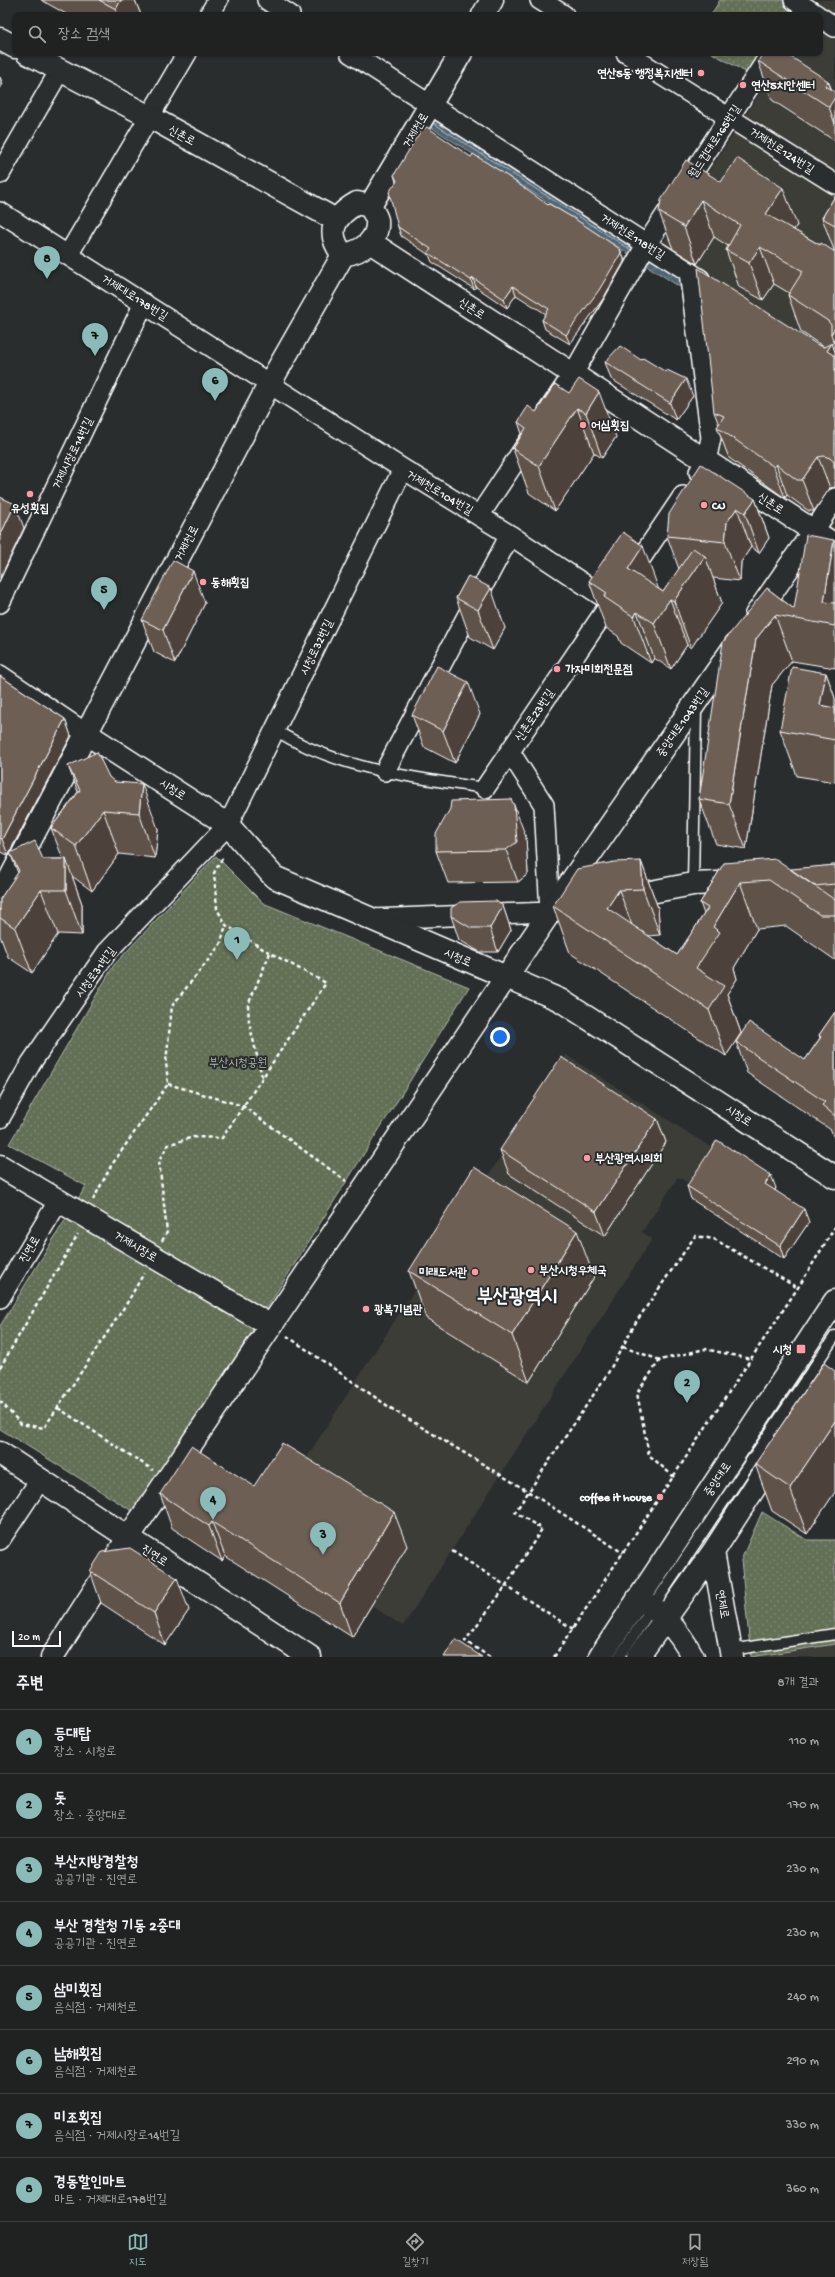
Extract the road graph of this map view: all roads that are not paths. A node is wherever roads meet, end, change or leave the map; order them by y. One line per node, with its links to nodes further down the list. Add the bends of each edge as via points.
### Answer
1 (218, 0): 5 (street)
2 (267, 0): 6 (street)
3 (492, 0): 7 (main road)
4 (540, 0): 8 (street)
5 (211, 12)
6 (285, 12)
7 (485, 12)
8 (559, 12)
9 (823, 19): 10 (street)
10 (835, 27)
11 (0, 39): 12 (main road)
12 (12, 45)
13 (33, 56): 19 (main road, 신촌로)
14 (185, 56): 21 (street)
15 (355, 56): 20 (street, 거제천로118번길)
16 (459, 56): 20 (main road, 거제천로)
17 (631, 56): 22 (street, 거제천로124번길)
18 (769, 56): 22 (street, 월드컵대로165번길)
19 (60, 70): 21 (main road, 신촌로); 23 (street)
20 (430, 105): 25 (main road, 거제천로); 29 (street, 거제천로118번길)
21 (150, 117): 27 (main road, 신촌로); 30 (street)
22 (730, 117): 24 (street, 거제천로124번길); 29 (street, 월드컵대로165번길)
23 (0, 174)
24 (835, 184)
25 (370, 206): 27 (main road, via 357,203 344,210); 28 (main road, via 377,220 376,233)
26 (0, 212): 30 (street, 거제대로178번길)
27 (336, 220): 31 (main road, via 333,232 336,246)
28 (370, 242): 31 (main road, via 366,248); 35 (main road, 신촌로)
29 (646, 245): 32 (street, 거제천로118번길); 35 (street, 월드컵대로165번길)
30 (68, 255): 34 (street, 거제대로178번길)
31 (343, 255): 36 (main road, 거제천로)
32 (689, 272): 33 (street, 거제천로118번길); 37 (street, via 711,438)
33 (716, 289)
34 (144, 303): 36 (street, 거제대로178번길); 45 (street, 거제시장로14번길)
35 (573, 374): 37 (main road, 신촌로); 40 (street)
36 (270, 383): 38 (street, 거제천로104번길); 49 (main road, 거제천로)
37 (706, 461): 41 (main road, 신촌로); 44 (street, 신촌로23번길)
38 (403, 469): 40 (street, 거제천로104번길); 48 (street, 시청로32번길)
39 (835, 498): 41 (street)
40 (479, 516): 42 (street, 거제천로104번길)
41 (814, 531): 43 (main road, 신촌로); 47 (main road, 중앙대로1043번길)
42 (510, 535): 44 (street, 거제천로104번길); 51 (street)
43 (835, 545)
44 (611, 602): 50 (street, 신촌로23번길)
45 (0, 603)
46 (0, 675): 49 (street)
47 (696, 703): 55 (lane); 59 (main road, 중앙대로1043번길)
48 (275, 730): 51 (lane, 신촌로23번길, via 331,758); 53 (street, 시청로32번길)
49 (87, 734): 53 (main road, 시청로); 56 (main road, 거제천로)
50 (510, 752): 52 (street, 신촌로23번길); 59 (street, via 544,805)
51 (385, 772): 52 (lane, 신촌로23번길)
52 (485, 788)
53 (232, 830): 60 (main road, 시청로, via 274,877); 62 (street, 시청로31번길, via 107,952 31,1063)
54 (764, 881): 55 (main road)
55 (693, 884): 57 (main road)
56 (0, 898)
57 (603, 902)
58 (580, 906): 59 (main road)
59 (550, 912): 60 (street); 61 (main road, 중앙대로1043번길)
60 (372, 919): 61 (main road, 시청로)
61 (506, 978): 64 (main road, 시청로, via 560,1000); 68 (main road, 중앙대로1043번길)
62 (0, 1118)
63 (0, 1166): 65 (main road, 거제시장로)
64 (835, 1177)
65 (58, 1200): 66 (street, 진연로); 68 (main road, 거제시장로, via 82,1224 150,1263)
66 (0, 1298)
67 (835, 1302): 76 (main road, 중앙대로)
68 (271, 1326): 73 (main road, 중앙대로1043번길)
69 (835, 1336): 76 (lane)
70 (835, 1368): 75 (main road, 중앙대로)
71 (0, 1453): 72 (main road, 진연로)
72 (40, 1480): 73 (main road, 진연로); 74 (street)
73 (128, 1538): 79 (main road, 중앙대로1043번길); 80 (main road, 진연로)
74 (0, 1540)
75 (713, 1552): 76 (main road, 중앙대로); 78 (main road, 연제로)
76 (652, 1608): 81 (main road, 중앙대로); 82 (lane); 83 (main road, 중앙대로); 84 (main road, via 685,1641)
77 (835, 1634): 78 (lane)
78 (731, 1654)
79 (52, 1657)
80 (310, 1657)
81 (600, 1657)
82 (619, 1657)
83 (638, 1657)
84 (693, 1657)

